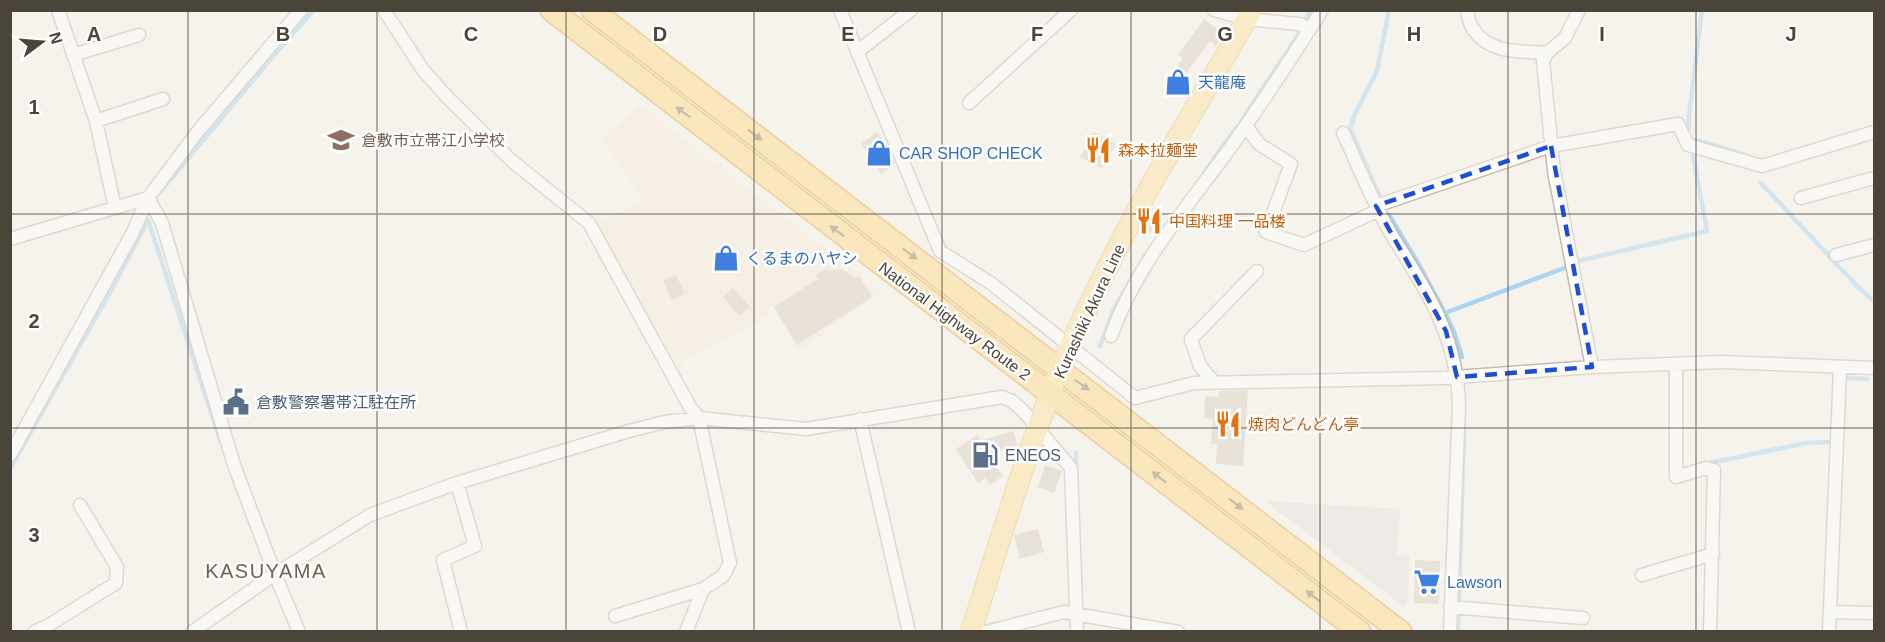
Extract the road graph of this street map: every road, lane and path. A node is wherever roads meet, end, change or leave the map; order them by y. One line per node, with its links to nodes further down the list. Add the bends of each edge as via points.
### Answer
1 (58, 10): 18 (street)
2 (301, 10): 27 (street, via 199,130)
3 (384, 10): 45 (street, via 423,70 448,98 512,161 589,223)
4 (551, 10): 44 (highway, National Highway Route 2, one-way to 4)
5 (592, 10): 41 (highway, National Highway Route 2, one-way to 41)
6 (840, 10): 16 (street)
7 (910, 10): 16 (street)
8 (1071, 10): 20 (street)
9 (1214, 10): 13 (street)
10 (1322, 10): 14 (street)
11 (1467, 10): 17 (street, via 1472,28 1489,45 1500,50)
12 (1579, 10): 17 (street, via 1565,38)
13 (1250, 15): 14 (street); 36 (main road, Kurashiki Akura Line, via 1136,211)
14 (1305, 27): 22 (street)
15 (139, 35): 18 (street)
16 (857, 52): 36 (street, via 940,251 992,284)
17 (1547, 53): 25 (street, via 1543,62)
18 (73, 55): 21 (street)
19 (164, 99): 21 (street)
20 (969, 103)
21 (96, 121): 29 (street)
22 (1246, 126): 30 (street, via 1260,144 1291,164 1266,232 1304,245); 35 (street, via 1155,250 1132,286)
23 (1875, 132): 25 (street, via 1762,166 1688,145 1678,124)
24 (1343, 133): 30 (street)
25 (1551, 146): 30 (street); 38 (street)
26 (1875, 178): 28 (street)
27 (148, 198): 29 (street); 48 (street); 52 (street, via 162,223 234,465)
28 (1801, 198)
29 (115, 208): 31 (street)
30 (1377, 208): 42 (street, via 1446,331)
31 (10, 239)
32 (1875, 245): 33 (street)
33 (1836, 255)
34 (1257, 271): 43 (street, via 1191,339 1200,366)
35 (1111, 336)
36 (1071, 346): 41 (main road, Kurashiki Akura Line); 43 (street, via 1135,398 1173,387)
37 (1676, 364): 38 (street); 39 (street, via 1722,362); 51 (street, via 1676,477 1714,470)
38 (1592, 367): 42 (street)
39 (1840, 368): 40 (street); 56 (street)
40 (1875, 368)
41 (1061, 369): 44 (main road, Kurashiki Akura Line); 72 (highway, National Highway Route 2, one-way to 72)
42 (1457, 377): 43 (street); 55 (street)
43 (1214, 382)
44 (1051, 394): 47 (main road, Kurashiki Akura Line); 71 (highway, National Highway Route 2, one-way to 44)
45 (699, 418): 46 (street, via 806,429); 49 (street, via 656,424); 54 (street, via 730,563 723,576)
46 (860, 419): 47 (street, via 1002,397 1012,401); 66 (street)
47 (1036, 428): 58 (street, via 1071,468); 67 (main road, Kurashiki Akura Line)
48 (10, 455)
49 (457, 483): 52 (street, via 370,515); 64 (street, via 475,546 443,560)
50 (80, 505): 61 (street, via 117,567 116,583)
51 (1709, 555): 53 (street); 74 (street)
52 (274, 574): 62 (street); 63 (street)
53 (1642, 575)
54 (703, 589): 59 (street); 65 (street)
55 (1456, 608): 60 (street); 73 (street)
56 (1834, 612): 57 (street); 75 (street)
57 (1875, 613)
58 (1081, 615): 68 (street, via 1064,612); 69 (street); 70 (street)
59 (615, 616)
60 (1583, 618)
61 (34, 632)
62 (192, 632)
63 (300, 632)
64 (461, 632)
65 (686, 632)
66 (909, 632)
67 (971, 632)
68 (986, 632)
69 (1077, 632)
70 (1178, 632)
71 (1360, 632)
72 (1401, 632)
73 (1450, 632)
74 (1710, 632)
75 (1829, 632)

